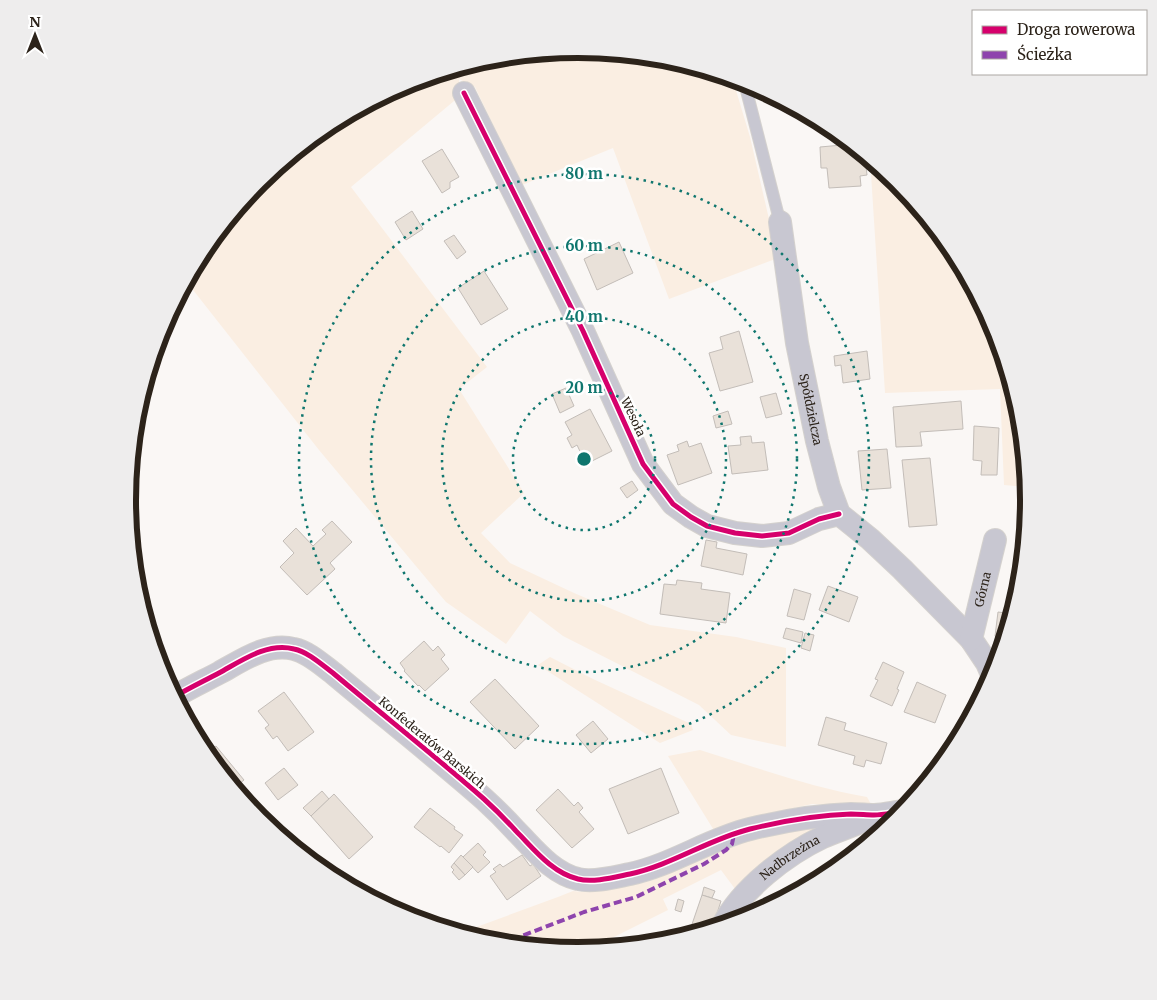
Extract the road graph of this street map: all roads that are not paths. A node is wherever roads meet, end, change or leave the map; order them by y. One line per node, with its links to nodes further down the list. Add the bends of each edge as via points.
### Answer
1 (746, 90): 3 (lane, Spółdzielcza)
2 (464, 93): 4 (street, Wesoła, via 583,332 643,464 673,504 707,526 762,536 789,533)
3 (780, 222): 4 (street, Spółdzielcza, via 796,343 817,441)
4 (839, 514): 6 (street, via 902,569)
5 (994, 540): 6 (street, Górna)
6 (971, 638): 7 (street)
7 (988, 666)
8 (181, 693): 10 (street, Konfederatów Barskich, via 274,648 295,649 306,654 461,779 556,869 580,880 634,873 734,834 781,822 852,814)
9 (891, 813): 10 (street, Konfederatów Barskich)
10 (875, 815): 11 (street, Nadbrzeżna, via 808,845 776,867 743,896)
11 (727, 917)

